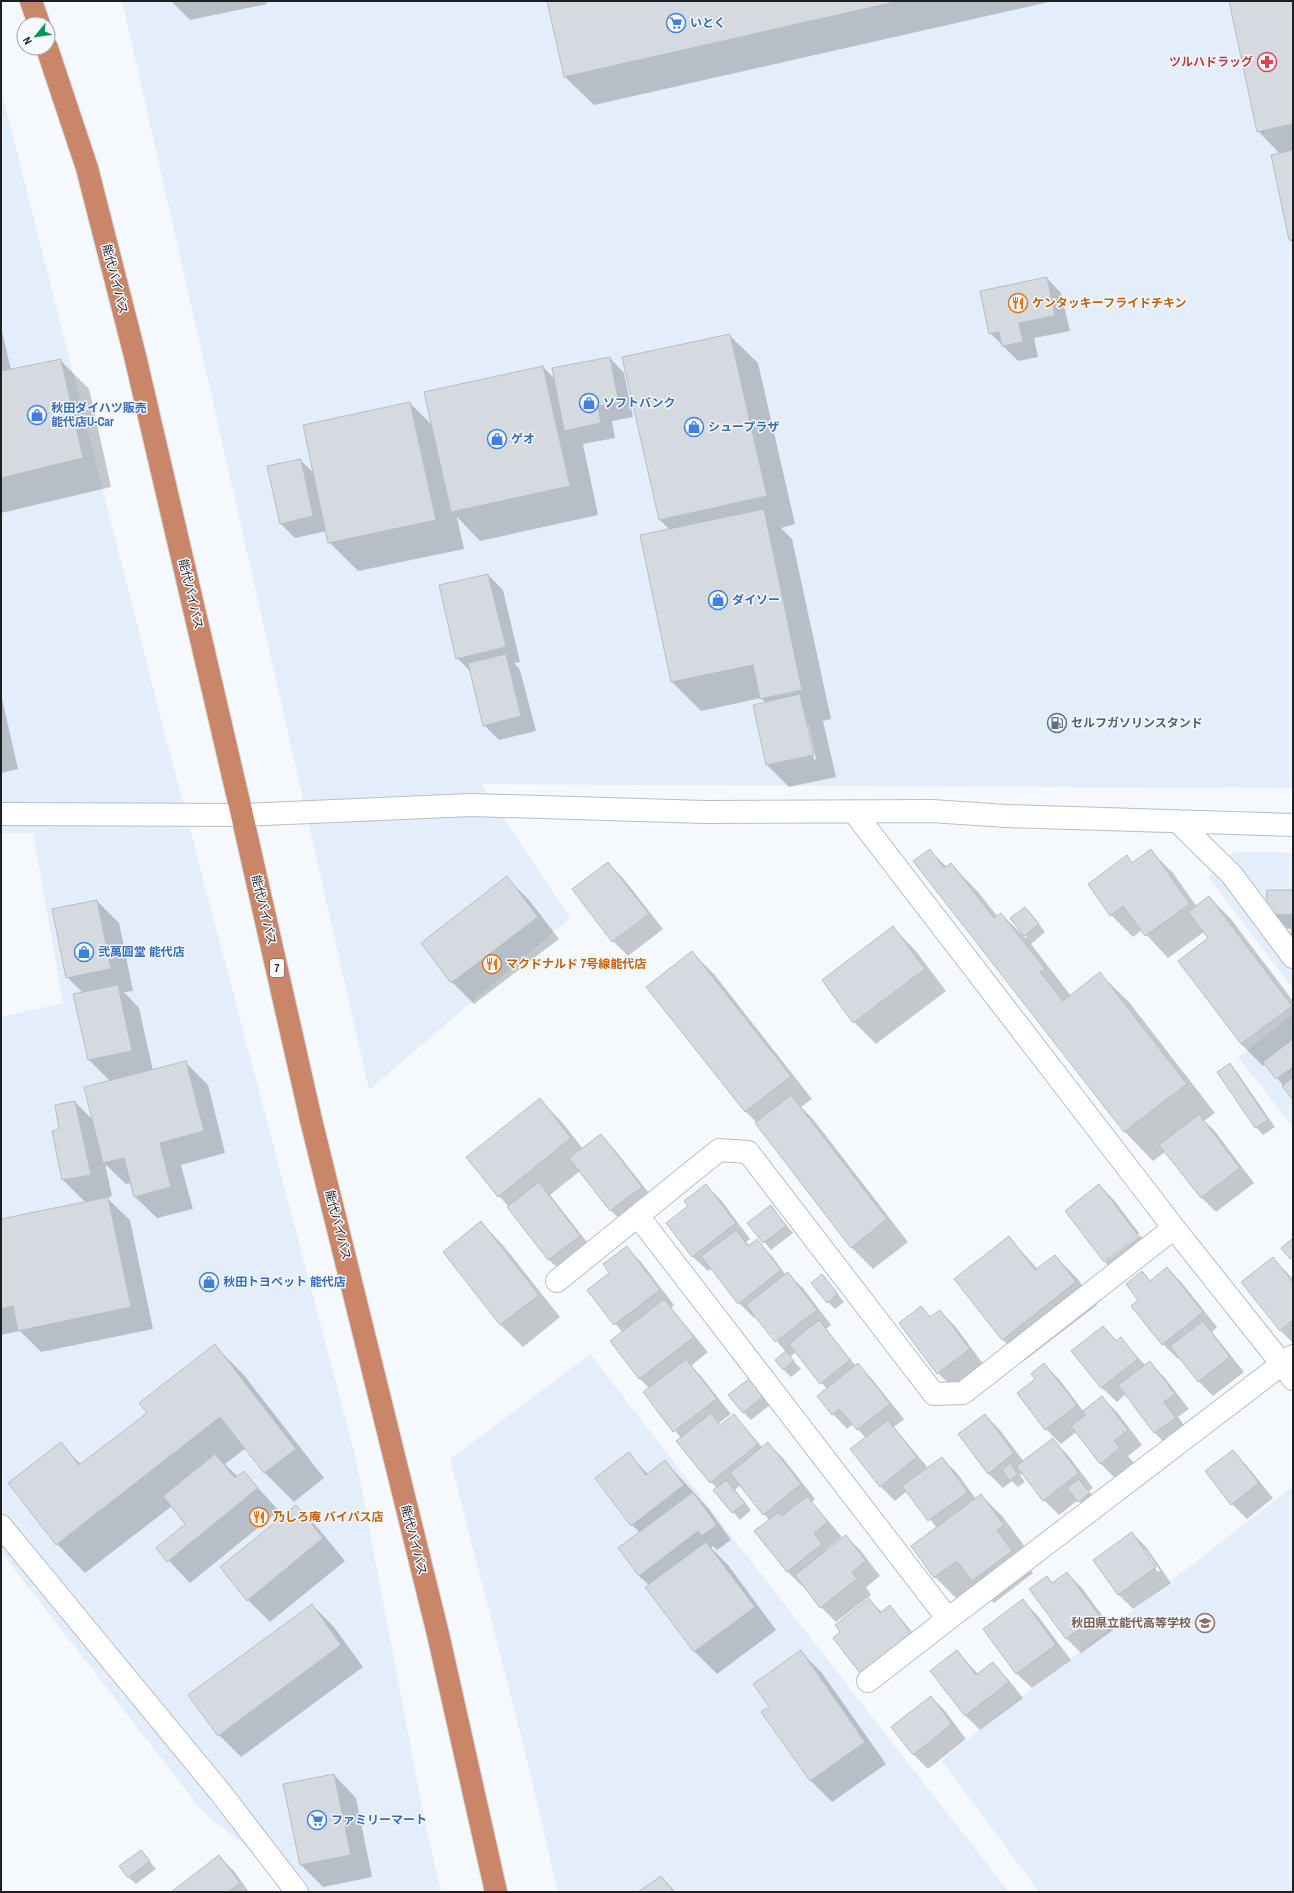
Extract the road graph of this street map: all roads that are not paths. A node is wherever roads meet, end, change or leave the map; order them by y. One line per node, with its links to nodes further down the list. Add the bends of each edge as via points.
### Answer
1 (31, 1): 2 (highway)
2 (36, 16)
3 (50, 56): 6 (highway, 能代バイパス / 7, via 87,168 128,326)
4 (854, 812): 6 (street, via 705,812 471,805); 7 (street, via 932,811); 11 (street)
5 (1, 814): 6 (street)
6 (242, 815): 18 (highway, 能代バイパス / 7, via 311,1120 438,1634)
7 (1177, 821): 8 (street); 9 (street, via 1232,875)
8 (1293, 824)
9 (1293, 957)
10 (638, 1216): 11 (street, via 719,1150 748,1152 934,1394 964,1393); 12 (street); 15 (street)
11 (1174, 1228): 13 (street)
12 (556, 1281)
13 (1289, 1366): 15 (street)
14 (1, 1526): 17 (street, via 220,1792)
15 (948, 1619): 16 (street)
16 (868, 1681)
17 (297, 1892)
18 (496, 1892)

